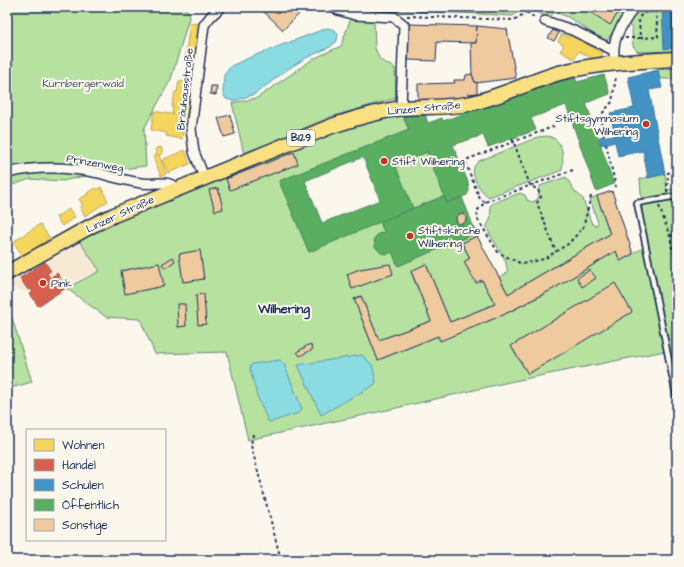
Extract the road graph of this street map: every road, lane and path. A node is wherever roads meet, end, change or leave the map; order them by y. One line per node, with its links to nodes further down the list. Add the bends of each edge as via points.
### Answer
1 (221, 7): 22 (street, Bräuhausstraße, via 204,25 191,129 194,152)
2 (334, 7): 7 (street, via 355,15)
3 (523, 7): 7 (path, via 527,12 514,20 411,15)
4 (634, 7): 9 (street)
5 (652, 7): 6 (path)
6 (652, 12): 10 (path, via 642,13 639,19); 10 (path, via 656,12 658,37)
7 (394, 17): 13 (street, via 404,25)
8 (545, 21): 12 (street, via 572,30)
9 (616, 38): 10 (path); 12 (street)
10 (640, 38)
11 (677, 59): 12 (main road, Linzer Straße / B129)
12 (616, 63): 13 (main road, Linzer Straße / B129, via 559,74 467,104); 15 (path, via 612,102 600,116)
13 (401, 108): 22 (main road, Linzer Straße / B129, via 377,112 338,124)
14 (555, 126): 17 (path)
15 (604, 136)
16 (512, 138): 17 (path)
17 (514, 142): 23 (path); 30 (path, via 468,159 466,164 480,199)
18 (606, 144): 24 (path)
19 (573, 170): 23 (path)
20 (677, 170): 28 (path, via 668,172)
21 (7, 173): 25 (street, Prinzenweg, via 65,169 99,173 140,183 169,183)
22 (204, 177): 25 (main road, Linzer Straße / B129)
23 (530, 185): 30 (path); 33 (path, via 538,190 541,198 538,203)
24 (616, 187)
25 (176, 188): 36 (main road, Linzer Straße / B129, via 91,226)
26 (591, 196): 33 (path, via 583,228)
27 (677, 196): 28 (lane)
28 (667, 198): 29 (lane)
29 (656, 200): 32 (path); 37 (lane, via 637,203)
30 (485, 202): 33 (path, via 477,211 478,220 498,252 522,264 544,259)
31 (677, 235): 32 (path)
32 (670, 236): 34 (path)
33 (556, 252)
34 (677, 260): 35 (path)
35 (677, 265)
36 (7, 274)
37 (677, 400)
38 (253, 434): 39 (path, via 251,445)
39 (281, 560)

